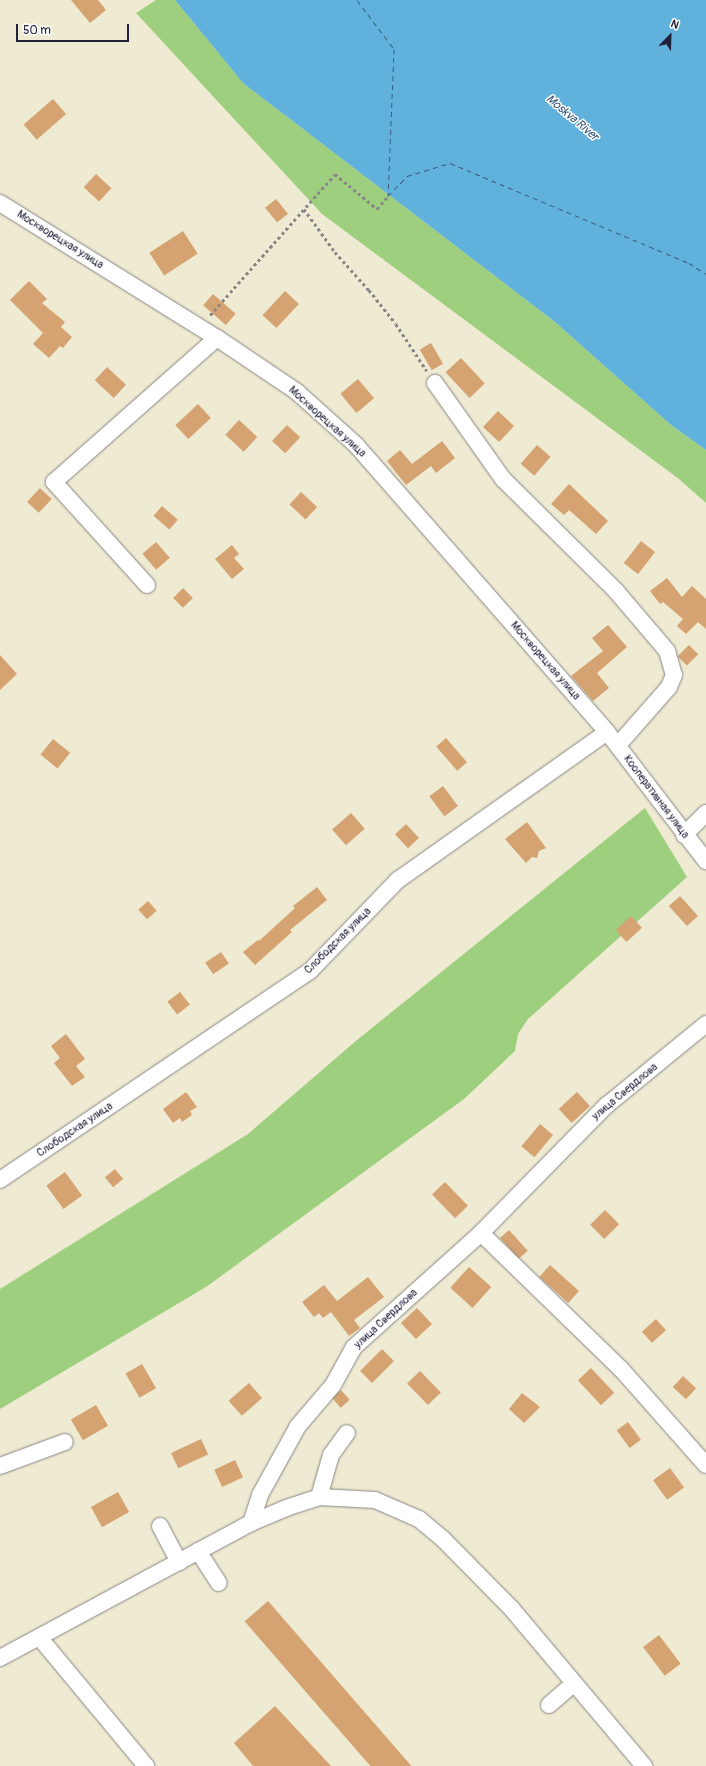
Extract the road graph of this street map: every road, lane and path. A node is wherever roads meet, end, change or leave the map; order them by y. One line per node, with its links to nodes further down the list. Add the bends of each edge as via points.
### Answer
1 (388, 196): 3 (path, via 377,209 335,174)
2 (0, 203): 4 (street, Москворецкая улица)
3 (304, 209): 4 (path); 6 (path, via 335,252 396,324)
4 (199, 328): 5 (street, Москворецкая улица)
5 (217, 338): 7 (street, via 54,482); 8 (street, Москворецкая улица, via 297,392 356,445)
6 (435, 383): 9 (street, via 503,479 616,591 667,651 674,675 669,686)
7 (147, 585)
8 (607, 732): 9 (street, Кооперативная улица); 14 (street, Слободская улица, via 398,880 310,971)
9 (618, 745): 11 (street, Кооперативная улица)
10 (706, 813): 11 (street)
11 (684, 835): 12 (street, Кооперативная улица)
12 (706, 861)
13 (706, 1024): 15 (street, улица Свердлова, via 607,1106)
14 (0, 1180)
15 (482, 1233): 18 (street, via 621,1369); 21 (street, улица Свердлова, via 354,1347 333,1385 298,1426 260,1495)
16 (347, 1433): 20 (street, via 331,1455)
17 (65, 1442): 19 (street)
18 (706, 1465)
19 (0, 1466)
20 (319, 1497): 21 (street); 28 (street, via 375,1500 419,1519 511,1608)
21 (251, 1523): 23 (street)
22 (160, 1526): 24 (street)
23 (198, 1551): 24 (street); 25 (street)
24 (179, 1562): 26 (street)
25 (219, 1583)
26 (39, 1637): 27 (street); 30 (street)
27 (0, 1658)
28 (574, 1683): 29 (street); 31 (street)
29 (549, 1705)
30 (146, 1766)
31 (644, 1766)

